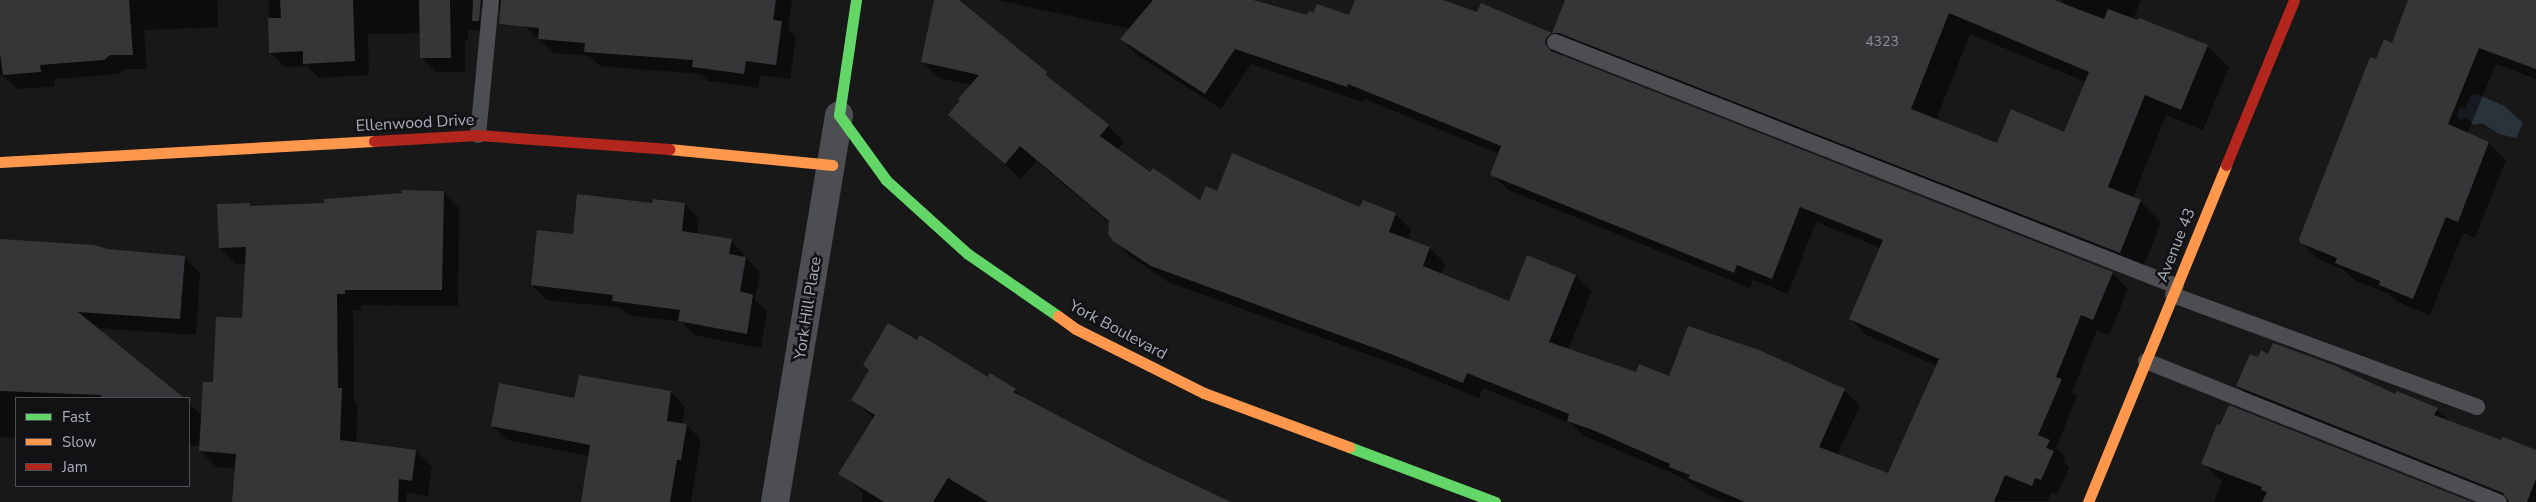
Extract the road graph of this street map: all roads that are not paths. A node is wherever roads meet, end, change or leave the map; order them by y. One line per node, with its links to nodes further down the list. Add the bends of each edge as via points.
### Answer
1 (491, 0): 6 (lane)
2 (856, 0): 5 (street)
3 (2294, 0): 9 (street, Avenue 43)
4 (1555, 42): 9 (lane)
5 (839, 115): 8 (street, York Hill Place); 13 (street, York Boulevard, via 886,180 900,193 968,254 1076,329 1204,393)
6 (478, 135): 7 (street, Ellenwood Drive); 8 (street, Ellenwood Drive, via 602,143)
7 (0, 162)
8 (832, 166): 12 (street, York Hill Place)
9 (2174, 290): 10 (street, Avenue 43); 11 (lane)
10 (2146, 360): 14 (street, Avenue 43); 15 (lane)
11 (2477, 407)
12 (775, 502)
13 (1495, 502)
14 (2088, 502)
15 (2499, 502)

